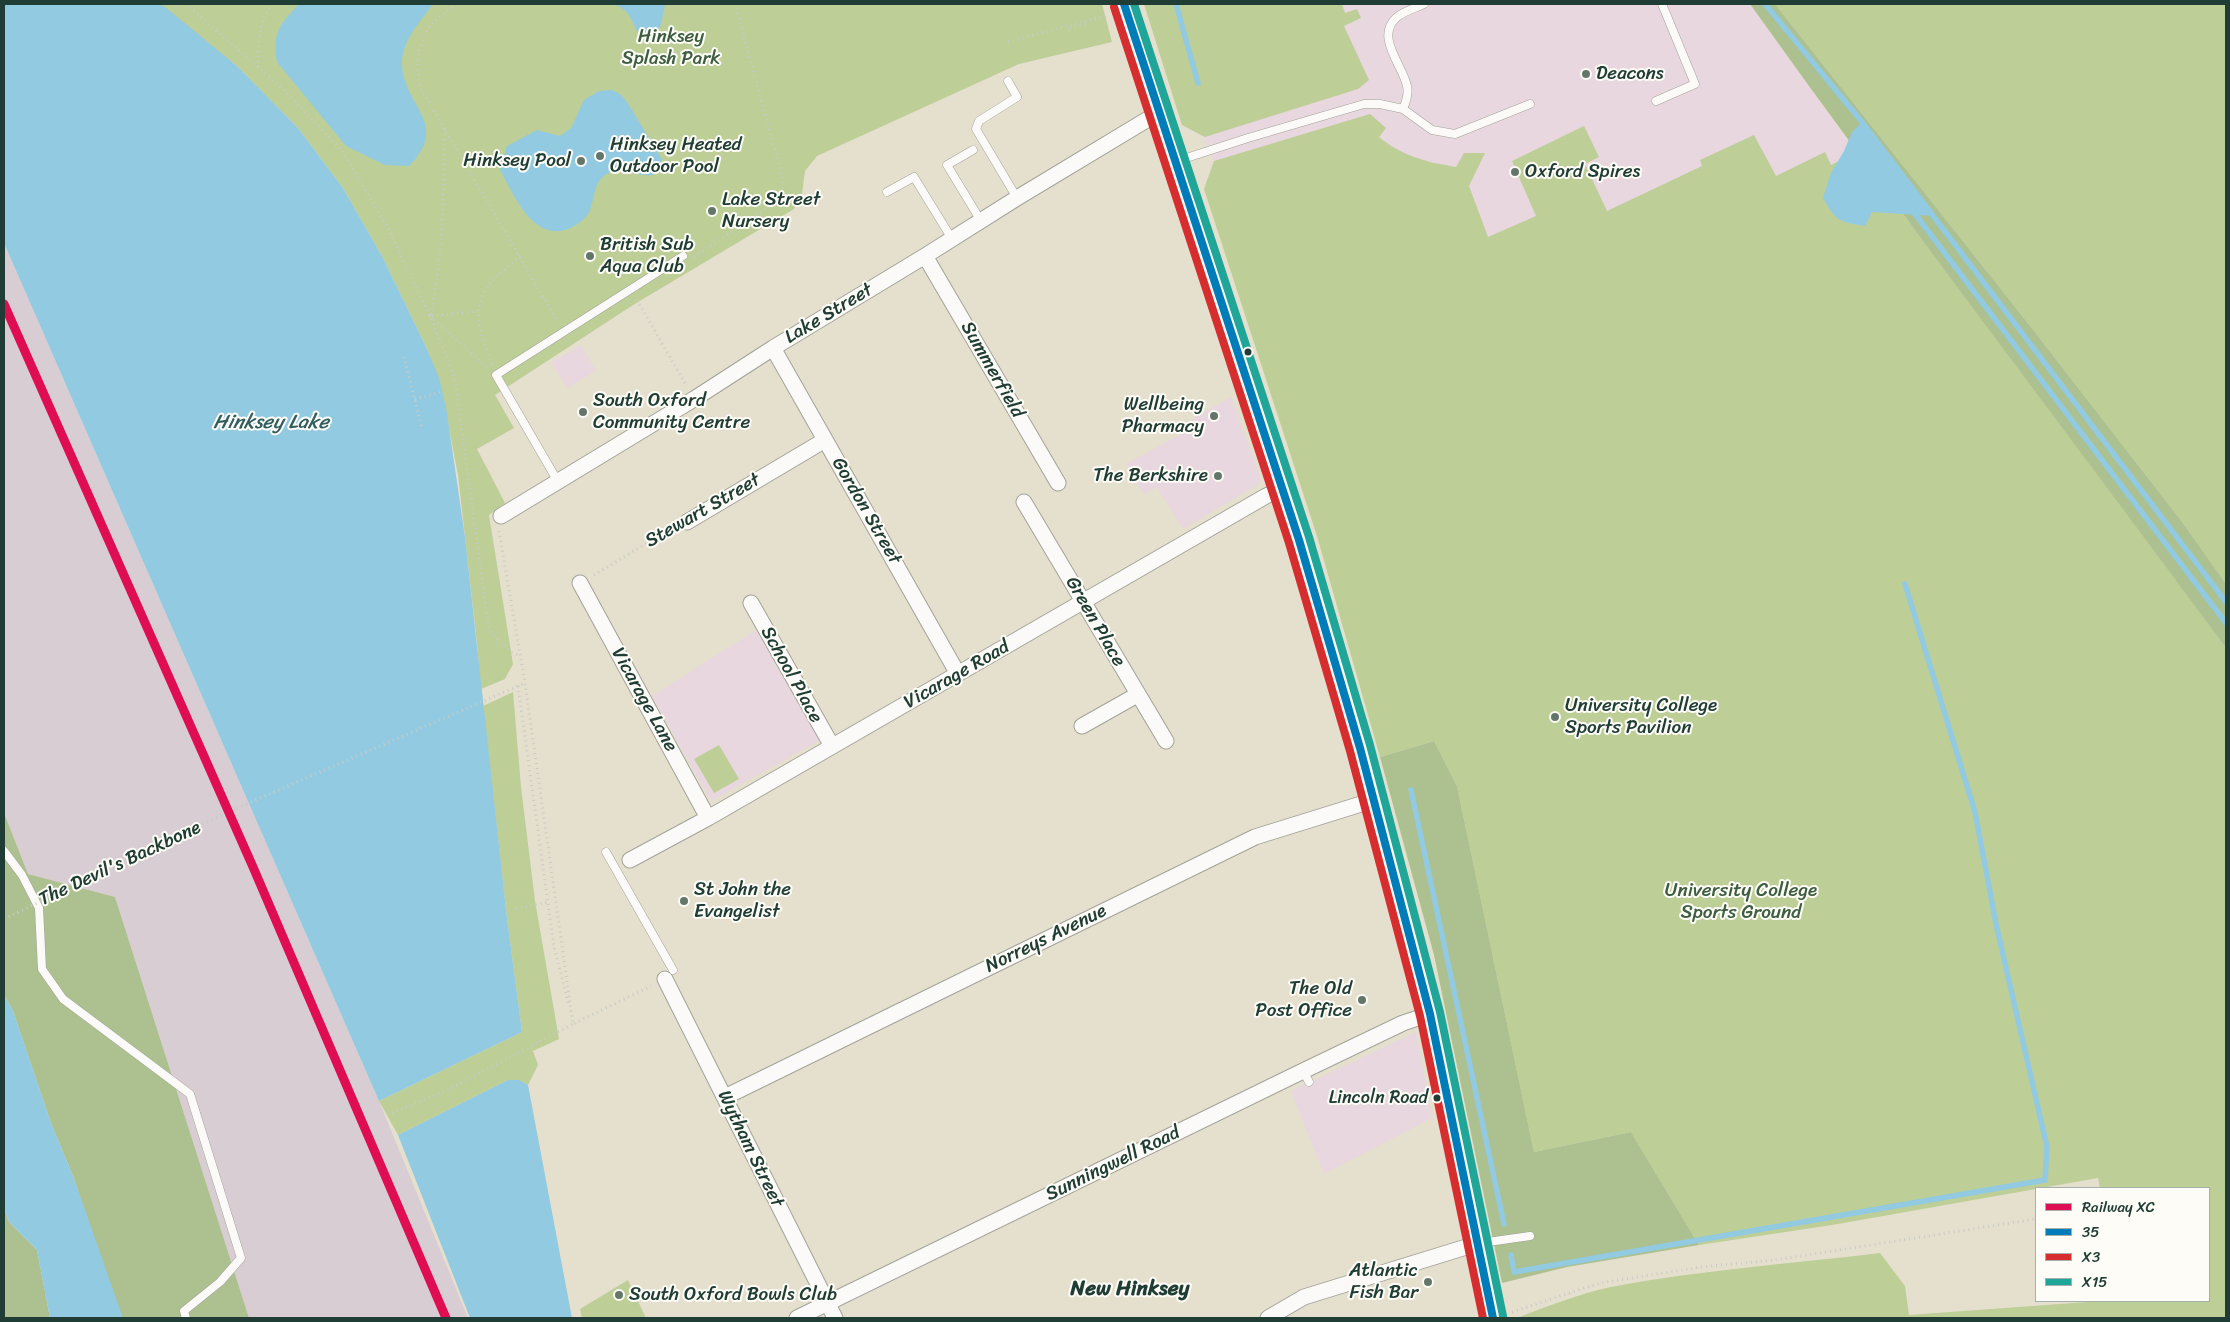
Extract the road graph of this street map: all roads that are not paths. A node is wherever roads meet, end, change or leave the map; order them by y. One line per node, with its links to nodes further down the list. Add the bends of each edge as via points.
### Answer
1 (1424, 4): 7 (lane, via 1396,18 1390,28 1389,44 1407,88)
2 (1662, 4): 5 (lane, via 1695,84)
3 (1118, 9): 8 (main road)
4 (1008, 81): 14 (lane, via 1017,97 979,121 976,129)
5 (1656, 101)
6 (1530, 104): 7 (lane, via 1455,134 1432,130)
7 (1403, 109): 10 (lane, via 1364,104)
8 (1158, 113): 10 (main road); 14 (street, Lake Street)
9 (973, 150): 15 (lane, via 947,165)
10 (1174, 162): 23 (main road)
11 (909, 169): 12 (lane)
12 (914, 177): 13 (lane); 16 (lane)
13 (887, 192)
14 (1017, 198): 15 (street, Lake Street)
15 (981, 220): 16 (street, Lake Street)
16 (952, 239): 17 (street, Lake Street)
17 (926, 256): 19 (street, Lake Street); 22 (street, Summerfield)
18 (687, 258): 21 (lane, via 496,375)
19 (773, 348): 20 (street, Gordon Street); 21 (street, Lake Street)
20 (825, 440): 26 (street, Stewart Street); 30 (street, Gordon Street)
21 (557, 480): 25 (street, Lake Street)
22 (1058, 483)
23 (1282, 488): 28 (street, Vicarage Road); 35 (main road, via 1351,713)
24 (1024, 502): 28 (street, Green Place)
25 (501, 516)
26 (687, 522)
27 (580, 583): 36 (street, Vicarage Lane)
28 (1084, 601): 30 (street, Vicarage Road); 31 (street, Green Place)
29 (751, 603): 34 (street, School Place)
30 (958, 674): 34 (street, Vicarage Road)
31 (1137, 695): 32 (street); 33 (street, Green Place)
32 (1082, 726)
33 (1166, 741)
34 (832, 746): 36 (street, Vicarage Road)
35 (1374, 800): 42 (main road); 43 (street, Norreys Avenue, via 1255,837)
36 (708, 818): 39 (street, Vicarage Road)
37 (4, 851): 48 (lane, via 22,875 39,908 42,969 63,999 190,1094 241,1258 220,1282 184,1311)
38 (606, 852): 40 (lane)
39 (630, 860): 40 (lane)
40 (615, 868): 41 (lane)
41 (669, 974): 43 (street, Wytham Street)
42 (1430, 1014): 45 (main road); 46 (street, Sunningwell Road, via 1403,1023 1306,1076)
43 (725, 1097): 46 (street, Wytham Street)
44 (1530, 1236): 45 (lane)
45 (1476, 1244): 47 (main road); 51 (street, via 1304,1297)
46 (827, 1304): 49 (street, Sunningwell Road); 50 (street, Wytham Street)
47 (1501, 1316)
48 (186, 1318)
49 (797, 1318)
50 (835, 1318)
51 (1268, 1318)

